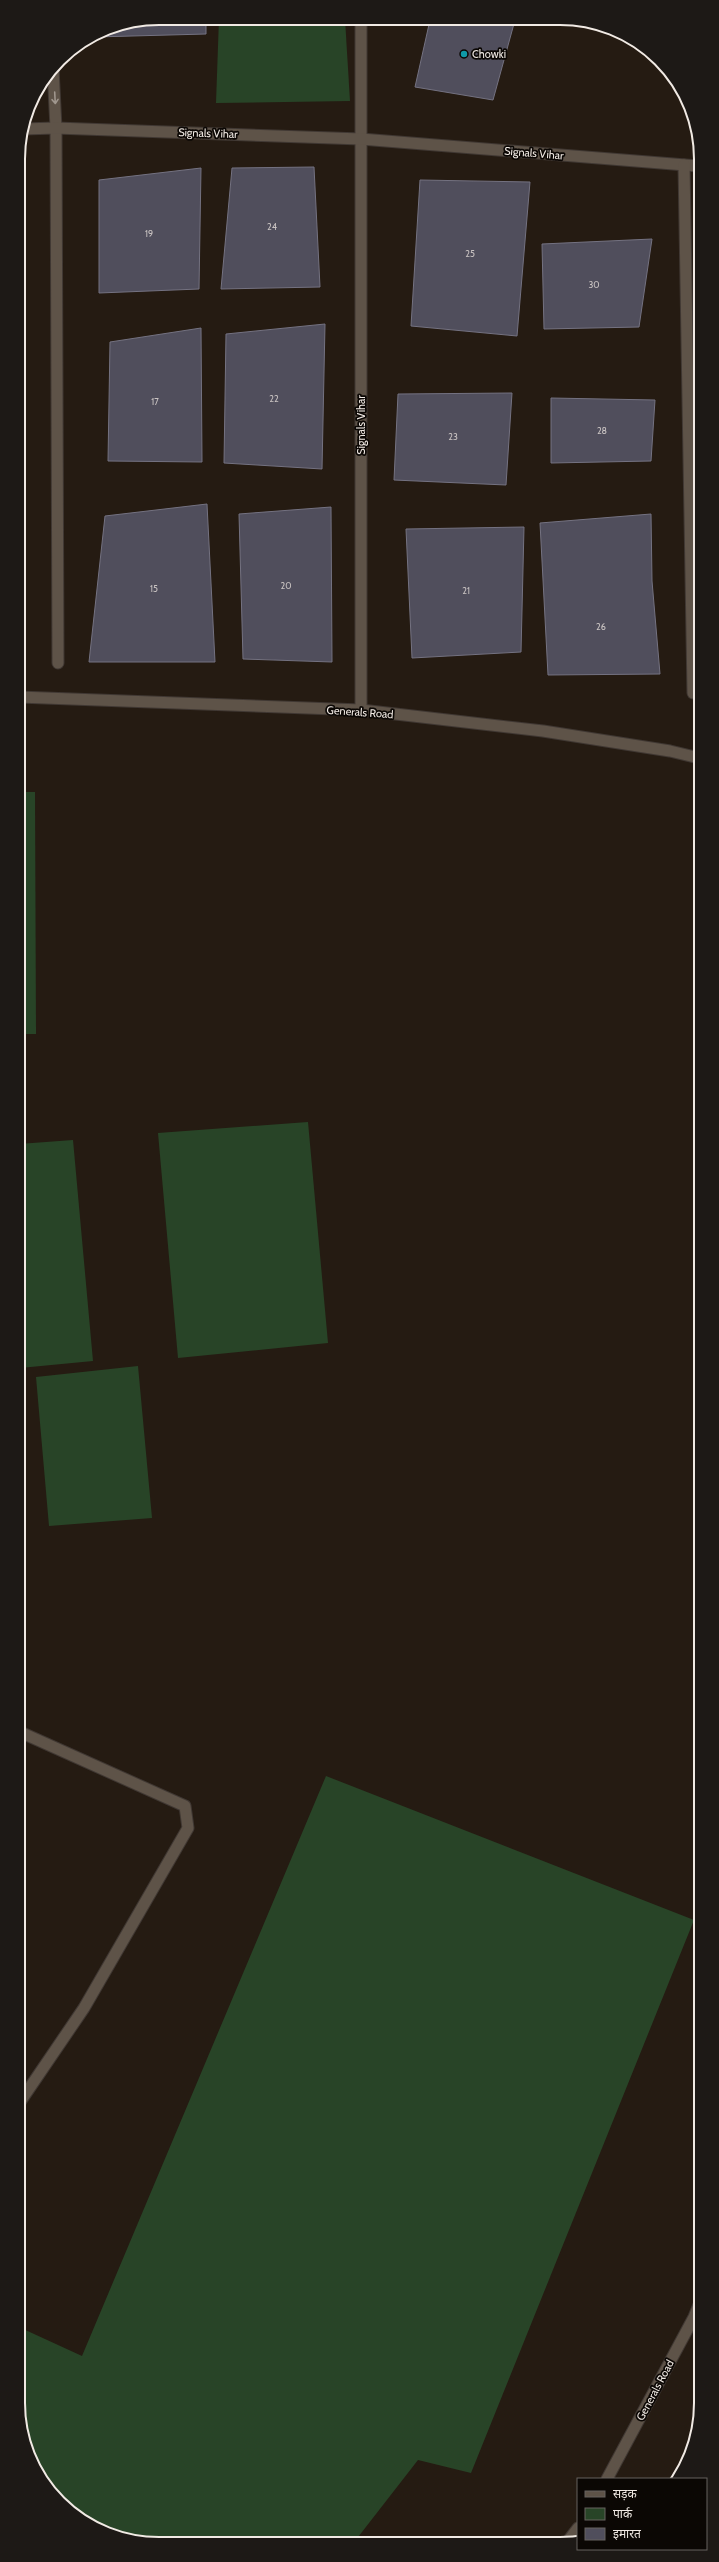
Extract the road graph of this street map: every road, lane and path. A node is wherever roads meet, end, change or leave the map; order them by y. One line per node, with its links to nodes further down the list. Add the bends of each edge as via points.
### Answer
1 (361, 25): 5 (street, Signals Vihar)
2 (54, 76): 3 (street, one-way to 3)
3 (56, 128): 4 (street, Signals Vihar); 5 (street, Signals Vihar); 8 (street)
4 (29, 129)
5 (360, 139): 6 (street, Signals Vihar); 11 (street, Signals Vihar)
6 (684, 165): 7 (street, Signals Vihar); 9 (street)
7 (694, 166)
8 (58, 663)
9 (693, 693)
10 (25, 697): 11 (street, Generals Road)
11 (361, 710): 12 (street, Generals Road, via 543,731)
12 (694, 757)
13 (25, 1734): 14 (street, via 185,1806 188,1828 84,2008)
14 (25, 2095)
15 (694, 2317): 16 (street, Generals Road)
16 (608, 2478)

